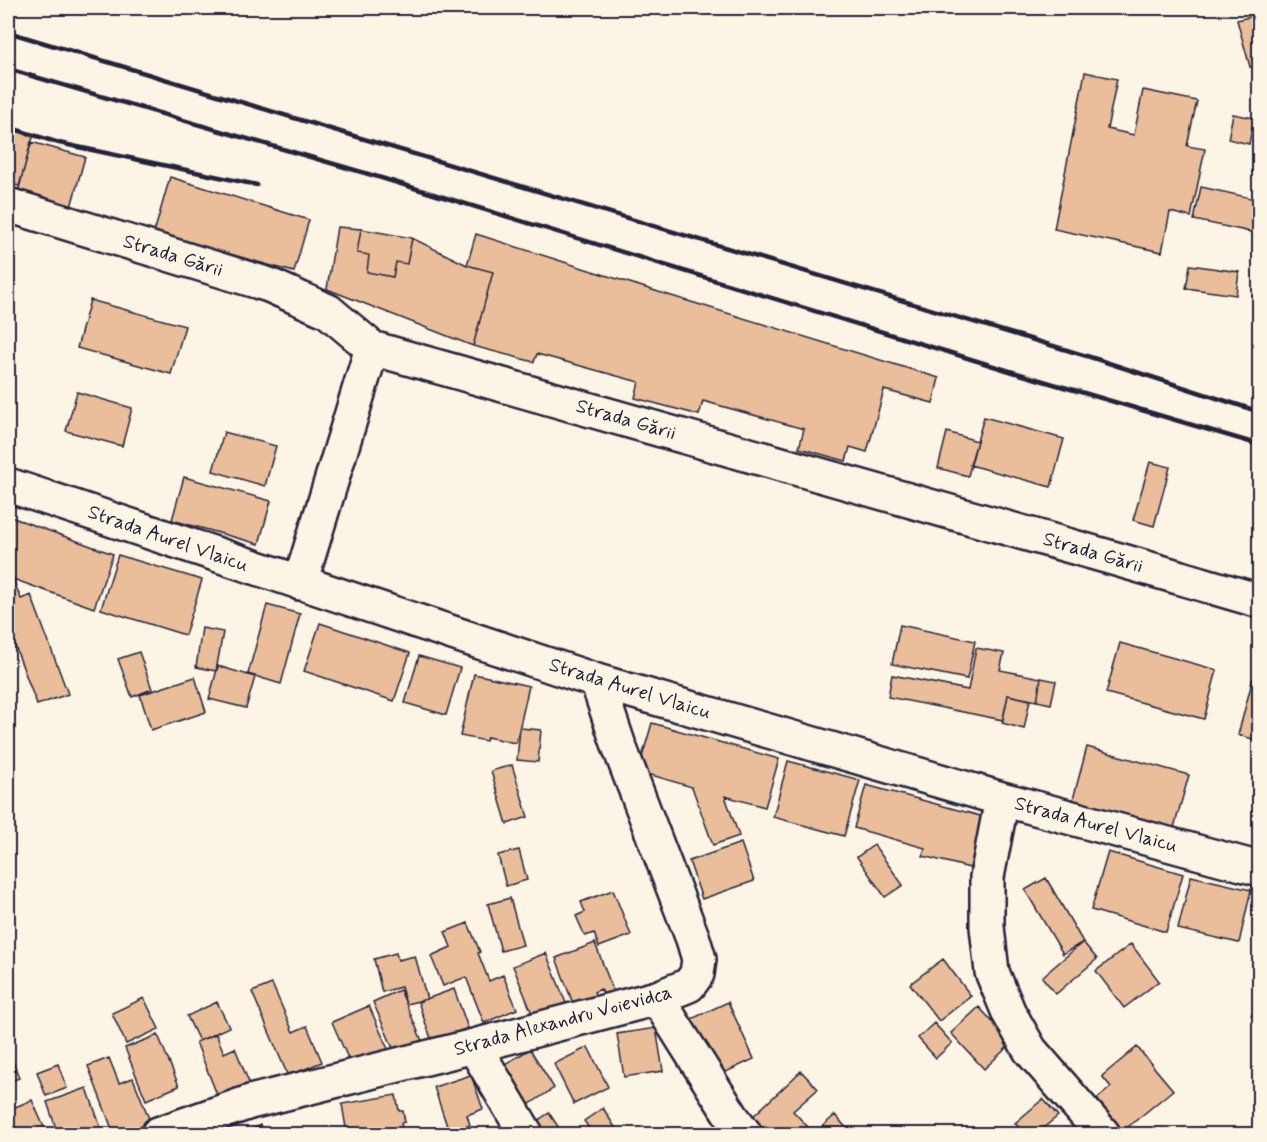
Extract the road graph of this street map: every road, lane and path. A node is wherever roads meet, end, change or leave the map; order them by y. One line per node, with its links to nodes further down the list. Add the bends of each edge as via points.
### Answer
1 (8, 206): 2 (street, Strada Gării, via 269,285 328,311)
2 (372, 348): 4 (street); 5 (street, Strada Gării)
3 (8, 485): 4 (street, Strada Aurel Vlaicu)
4 (300, 583): 6 (street, Strada Aurel Vlaicu)
5 (1260, 601)
6 (597, 681): 7 (street, Strada Aurel Vlaicu); 9 (street, Strada Alexandru Voievidca, via 699,959 697,974 689,985)
7 (1002, 799): 8 (street, Strada Aurel Vlaicu); 14 (street, via 987,877 992,972 1030,1050)
8 (1260, 869)
9 (657, 998): 10 (street, Strada Alexandru Voievidca); 13 (street)
10 (474, 1046): 11 (street, Strada Alexandru Voievidca, via 250,1102); 12 (street)
11 (158, 1134)
12 (526, 1134)
13 (745, 1134)
14 (1103, 1134)

